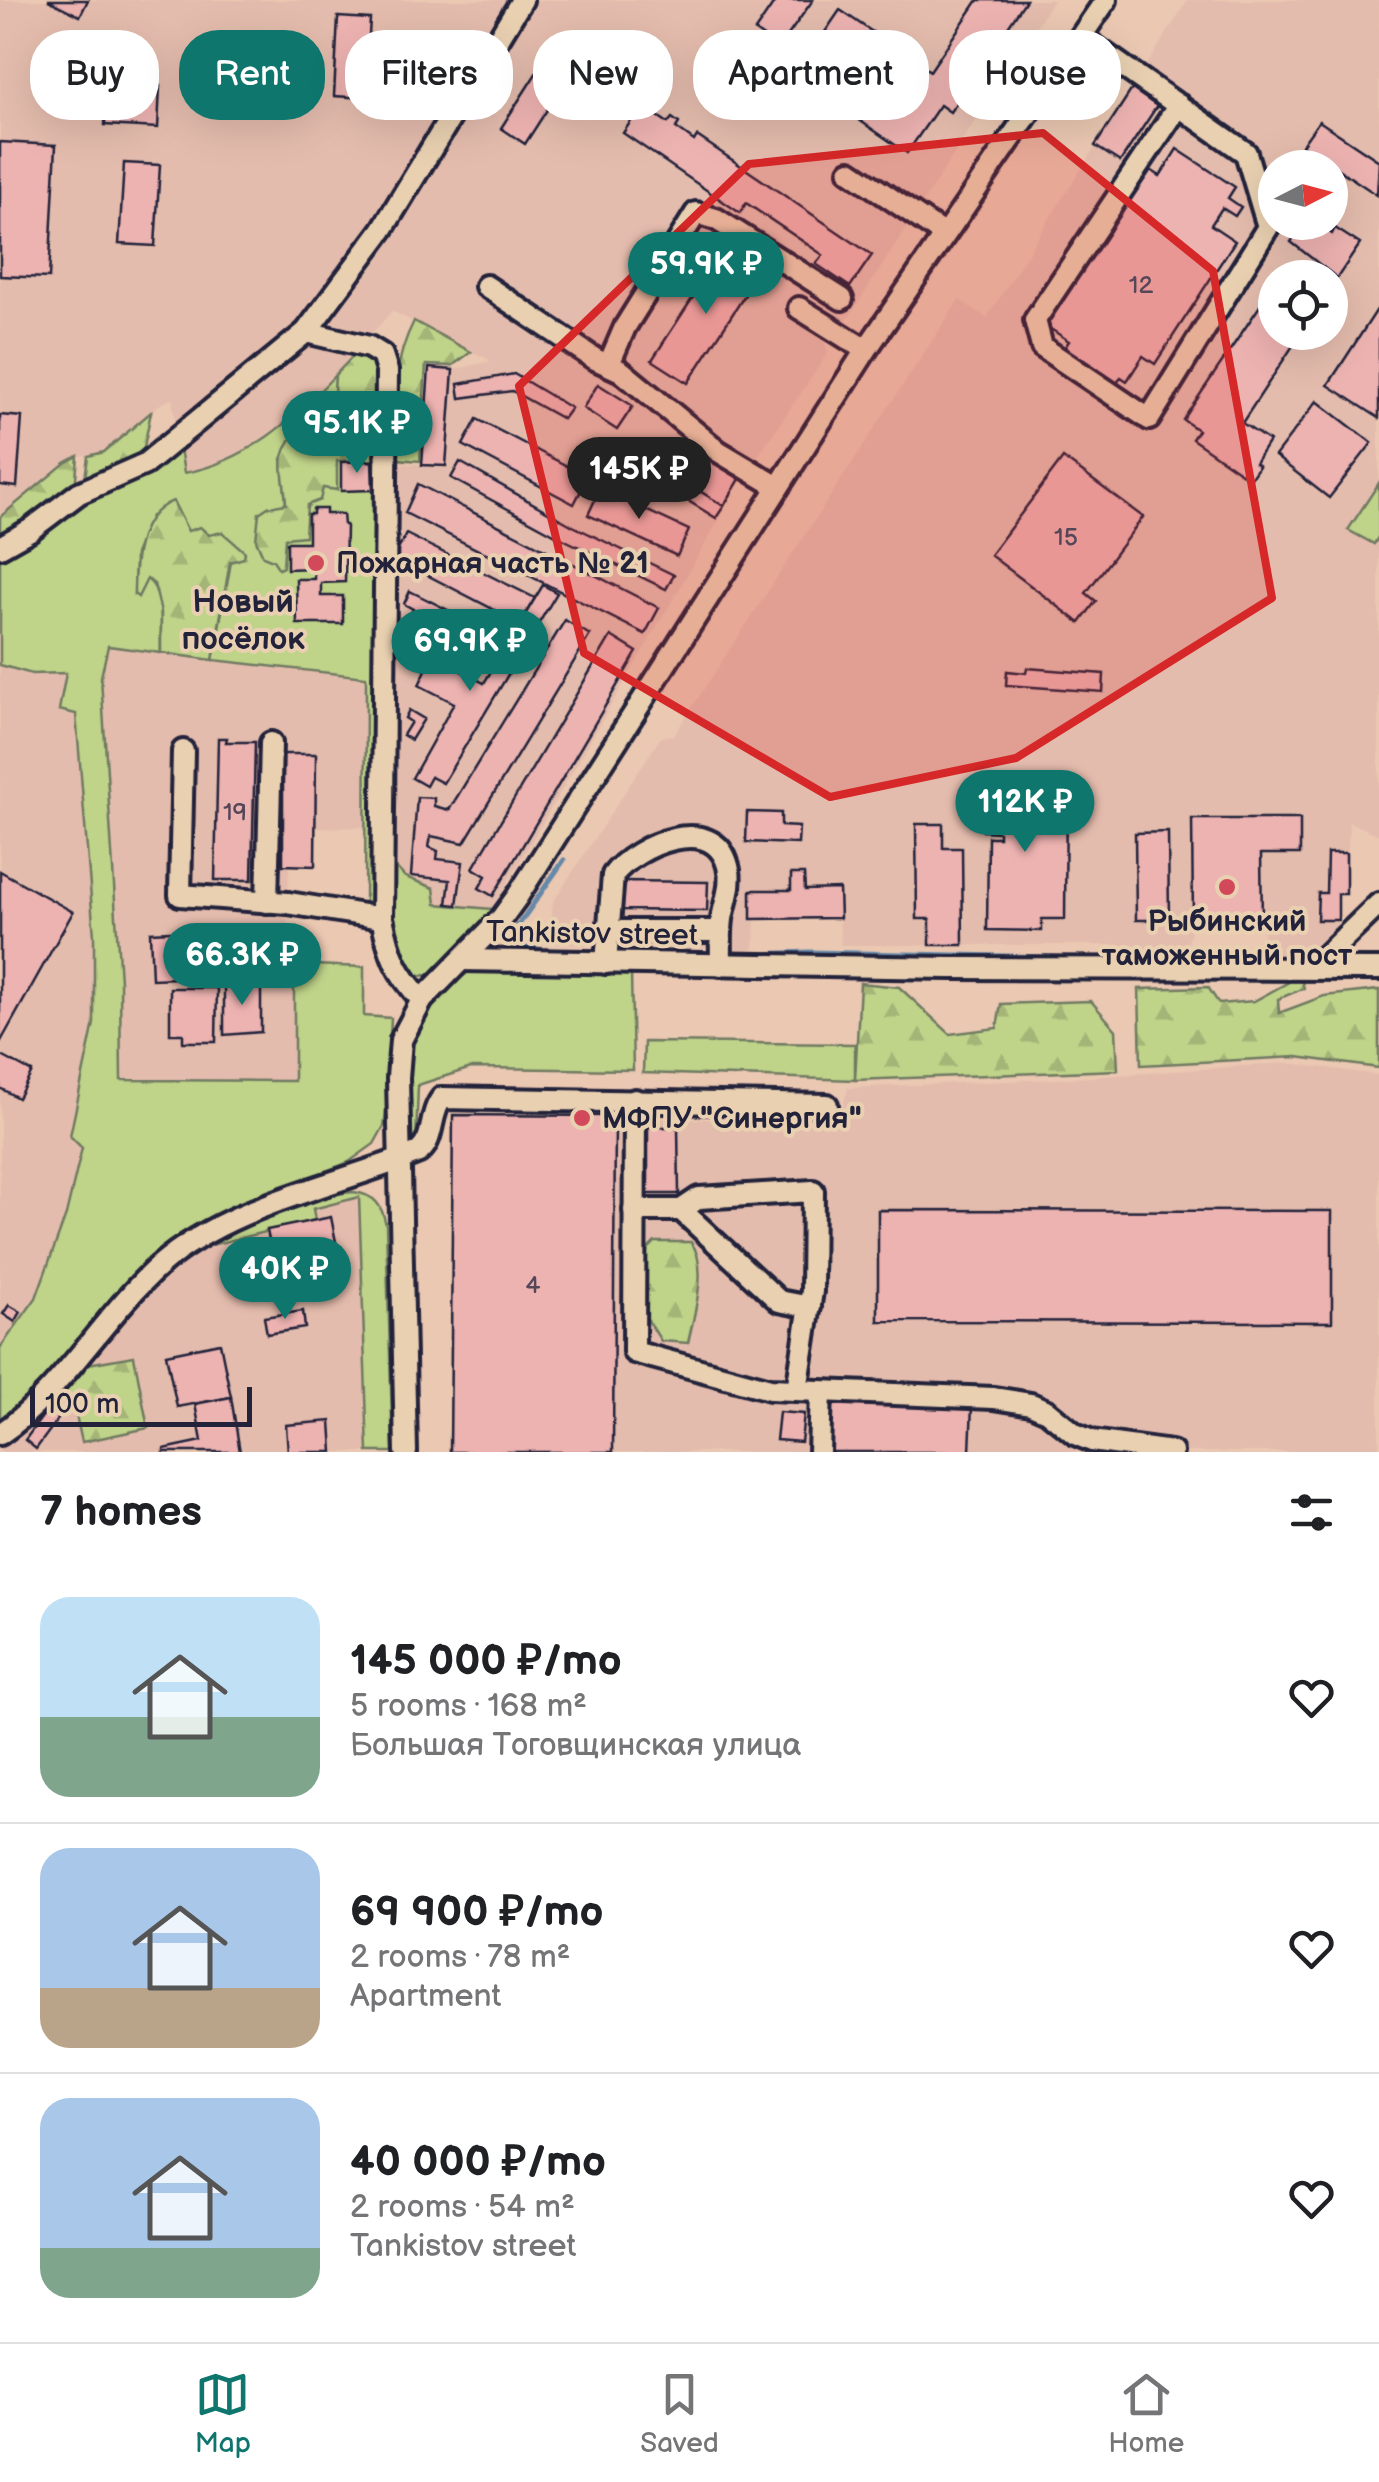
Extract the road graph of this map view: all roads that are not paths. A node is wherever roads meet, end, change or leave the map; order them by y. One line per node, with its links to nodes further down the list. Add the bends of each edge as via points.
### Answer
1 (522, 0): 12 (street, via 382,230)
2 (1106, 0): 3 (street)
3 (1086, 30)
4 (1121, 65): 5 (street)
5 (1179, 105): 5 (street, via 1246,152 1268,227 1149,419 1042,347 1035,320)
6 (1023, 120): 8 (street)
7 (850, 171): 8 (street)
8 (943, 234): 13 (street)
9 (486, 286): 14 (street)
10 (842, 299): 14 (street, via 696,213 624,327)
11 (798, 308): 13 (street)
12 (306, 332): 16 (street, via 144,464 80,494); 21 (street, via 369,347 382,355 387,370)
13 (866, 350): 15 (street)
14 (610, 364): 15 (street, via 718,450)
15 (778, 487): 24 (street, via 516,897)
16 (0, 547)
17 (270, 743): 19 (street)
18 (183, 751): 19 (street, via 180,894)
19 (267, 902): 21 (street)
20 (1379, 904): 27 (street)
21 (382, 918): 29 (street, via 390,958)
22 (608, 930): 23 (street); 23 (street, via 616,870 649,846 686,837 713,845 728,862); 25 (street)
23 (721, 932): 26 (street)
24 (464, 960): 25 (street, Tankistov street); 29 (street, Tankistov street)
25 (606, 963): 26 (street, Tankistov street)
26 (721, 965): 27 (street, Tankistov street)
27 (1314, 967): 28 (street, Tankistov street)
28 (1379, 969)
29 (422, 1000): 32 (street, Tankistov street, via 398,1057)
30 (635, 1100): 31 (street); 32 (street, via 444,1097 425,1147); 33 (street)
31 (827, 1105)
32 (400, 1160): 38 (street, via 232,1221 174,1253); 39 (street, Tankistov street)
33 (634, 1210): 34 (street); 36 (street, via 634,1352 770,1389)
34 (681, 1210): 35 (street, via 778,1300); 35 (street, via 699,1198 813,1192)
35 (810, 1307): 36 (street)
36 (797, 1390): 37 (street)
37 (821, 1392): 40 (street); 41 (street, via 1032,1404 1092,1441)
38 (0, 1434)
39 (406, 1452)
40 (818, 1452)
41 (1172, 1452)

